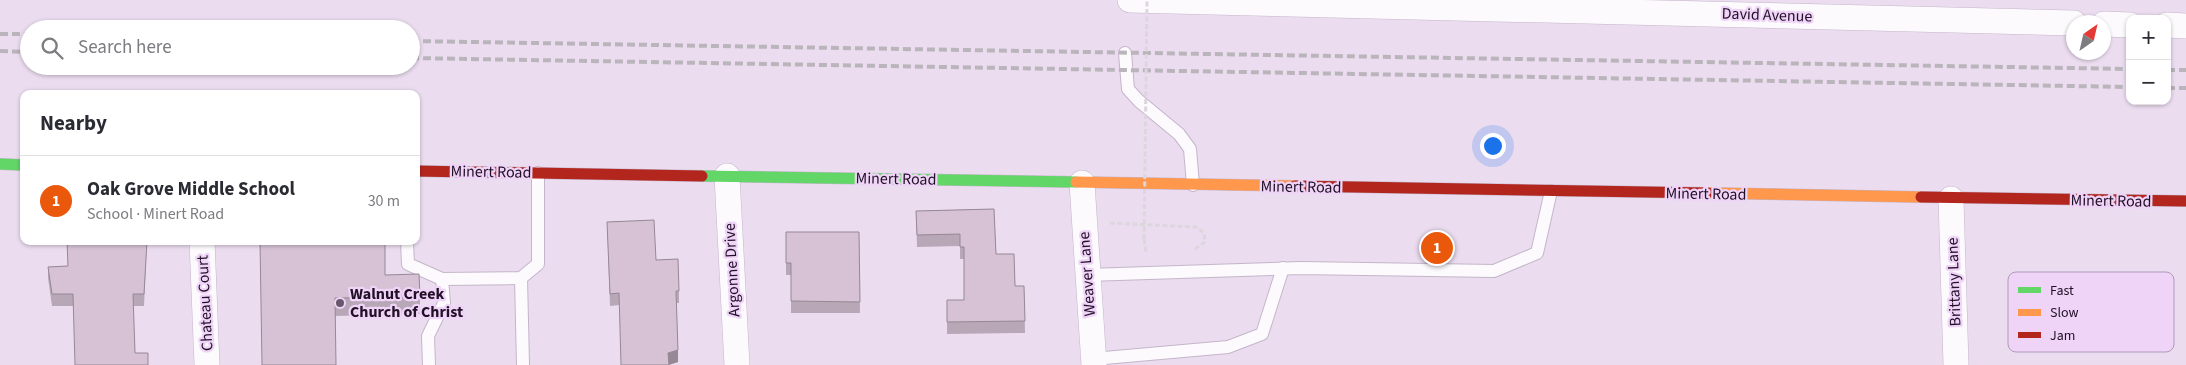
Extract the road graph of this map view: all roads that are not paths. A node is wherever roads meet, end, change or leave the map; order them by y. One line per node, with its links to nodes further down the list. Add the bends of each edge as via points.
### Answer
1 (1130, 0): 2 (street, David Avenue)
2 (1912, 10): 3 (street, David Avenue)
3 (2066, 22)
4 (2111, 24): 5 (street)
5 (2126, 24)
6 (2171, 26): 7 (street)
7 (2186, 26)
8 (1124, 53): 15 (lane, via 1128,88 1179,134 1190,149)
9 (0, 164): 10 (street)
10 (20, 165)
11 (420, 171): 12 (street, Minert Road)
12 (538, 173): 13 (street, Minert Road); 23 (lane, via 538,264)
13 (727, 176): 14 (street, Minert Road); 29 (street, Argonne Drive)
14 (1082, 183): 15 (street, Minert Road); 22 (street, Weaver Lane)
15 (1193, 185): 16 (street, Minert Road)
16 (1551, 191): 17 (street, Minert Road); 21 (lane, via 1537,253 1494,271)
17 (1950, 199): 18 (street, Minert Road); 30 (street, Brittany Lane)
18 (2186, 202)
19 (202, 245): 26 (street, Chateau Court)
20 (407, 245): 24 (lane, via 408,264)
21 (1283, 268): 22 (lane); 25 (lane, via 1262,334 1228,347)
22 (1088, 274): 25 (street, Weaver Lane)
23 (520, 278): 24 (lane); 28 (lane)
24 (442, 279): 27 (lane, via 444,303 428,336)
25 (1093, 362)
26 (207, 365)
27 (429, 365)
28 (523, 365)
29 (737, 365)
30 (1956, 365)

